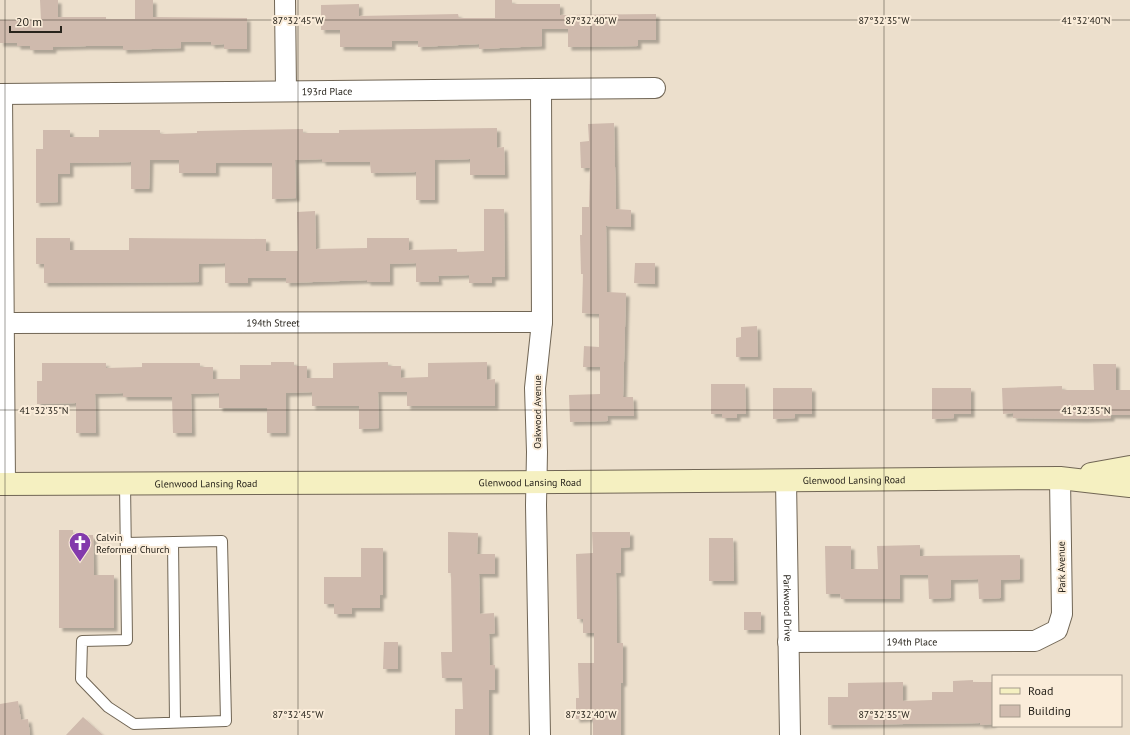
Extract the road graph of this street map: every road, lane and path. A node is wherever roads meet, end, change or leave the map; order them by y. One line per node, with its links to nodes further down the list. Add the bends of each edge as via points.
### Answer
1 (285, 0): 4 (street)
2 (655, 88): 3 (street, 193rd Place)
3 (541, 89): 4 (street, 193rd Place); 7 (street, Oakwood Avenue)
4 (286, 91): 5 (street, 193rd Place)
5 (1, 94): 6 (street)
6 (4, 322): 7 (street, 194th Street); 13 (street)
7 (542, 322): 11 (street, Oakwood Avenue, via 535,388)
8 (1130, 468): 9 (main road, Glenwood Lansing Road)
9 (1060, 478): 10 (main road, Glenwood Lansing Road); 14 (main road, Glenwood Lansing Road); 17 (street, Park Avenue, via 1062,614 1058,630)
10 (786, 480): 11 (main road, Glenwood Lansing Road); 18 (street, Parkwood Drive)
11 (536, 481): 12 (main road, Glenwood Lansing Road); 20 (street, Oakwood Avenue)
12 (125, 483): 13 (main road, Glenwood Lansing Road); 16 (lane)
13 (2, 484)
14 (1130, 486)
15 (173, 542): 16 (lane); 19 (lane); 19 (lane, via 222,541 226,721)
16 (126, 543): 19 (lane, via 127,640 82,641 81,680 108,707 134,724)
17 (1035, 641): 18 (street, 194th Place)
18 (788, 642): 21 (street, Parkwood Drive)
19 (175, 722)
20 (540, 735)
21 (790, 735)

